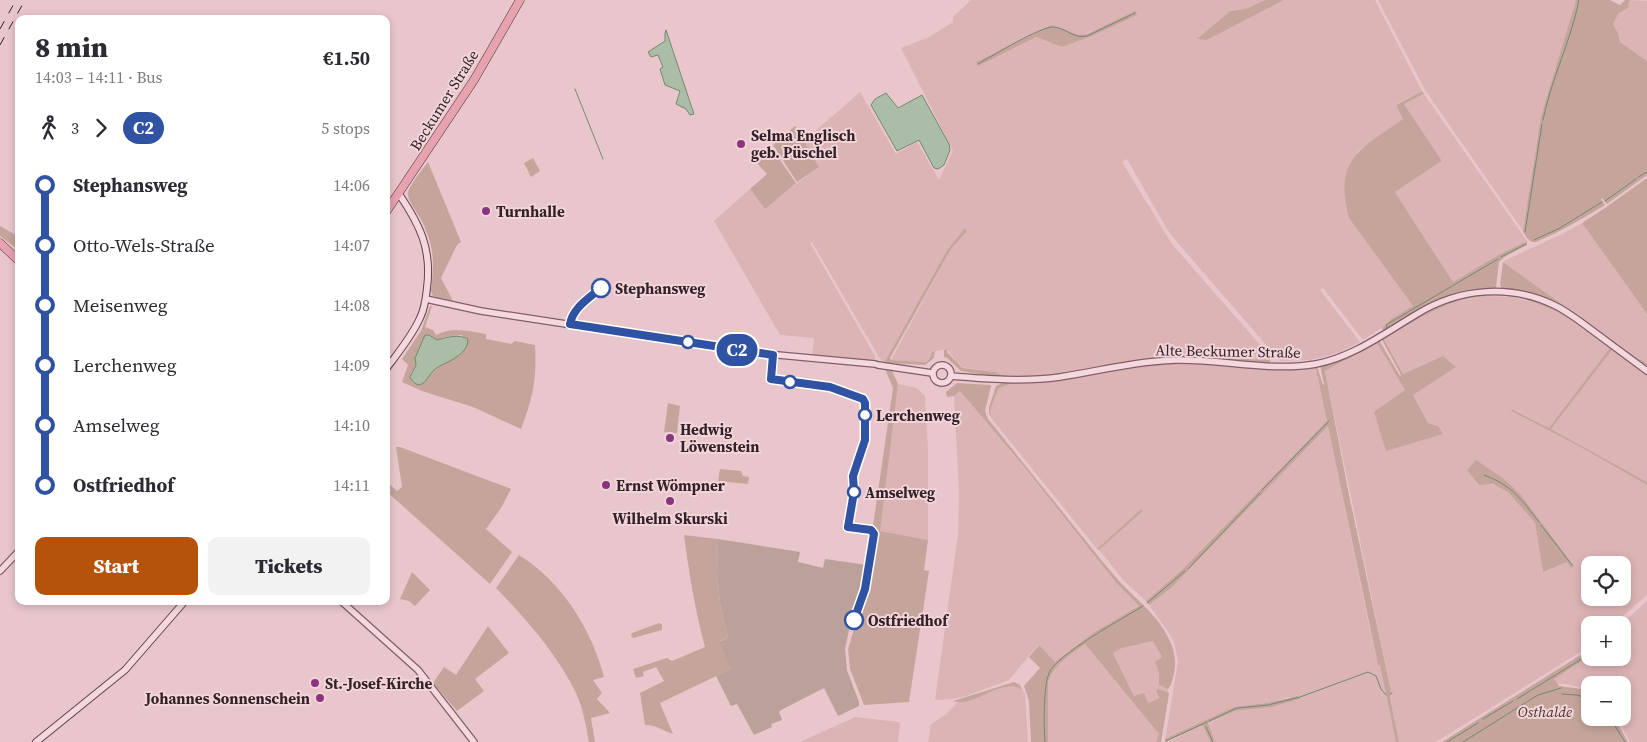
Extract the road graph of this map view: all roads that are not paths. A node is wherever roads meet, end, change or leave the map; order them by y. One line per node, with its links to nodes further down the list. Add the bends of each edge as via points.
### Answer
1 (520, 0): 2 (main road, Beckumer Straße, via 474,80)
2 (399, 194): 3 (main road, Beckumer Straße); 6 (main road, via 417,222 426,248 429,267)
3 (390, 206)
4 (0, 244): 5 (main road)
5 (15, 257)
6 (426, 299): 7 (main road, via 421,317); 9 (street, Alte Beckumer Straße, via 481,311 756,353 876,364)
7 (390, 363)
8 (1647, 371): 10 (street, Alte Beckumer Straße, via 1555,306 1527,296 1498,291 1463,294 1445,300 1350,353 1310,365 1177,360 1059,377 1016,380)
9 (932, 373): 10 (street, Alte Beckumer Straße, via 940,383 945,383); 10 (street, Alte Beckumer Straße, via 936,367 944,365 950,369)
10 (951, 376)
11 (15, 555): 12 (street)
12 (0, 571)
13 (182, 605): 15 (main road, via 125,670)
14 (345, 605): 16 (street, via 418,670)
15 (36, 742)
16 (474, 742)

